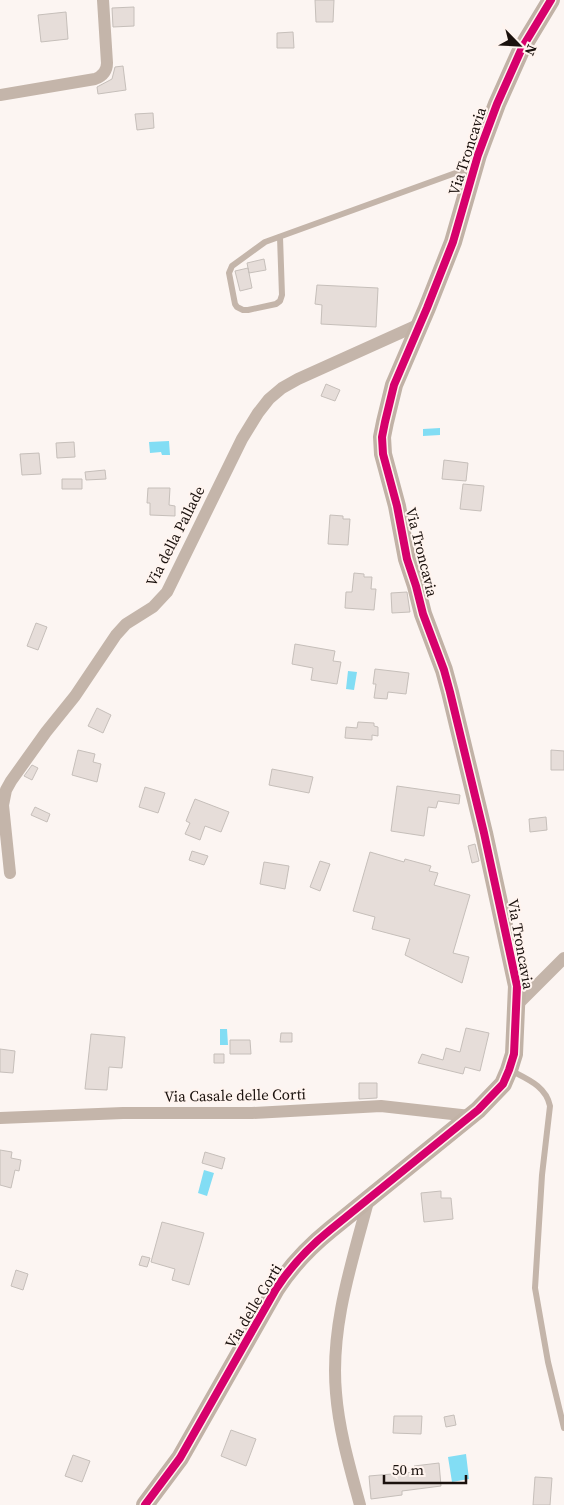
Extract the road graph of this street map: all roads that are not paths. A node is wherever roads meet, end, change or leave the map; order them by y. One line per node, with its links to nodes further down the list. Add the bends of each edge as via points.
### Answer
1 (103, 0): 3 (street, via 107,62 103,74)
2 (551, 0): 4 (street, Via Troncavia, via 517,58)
3 (0, 95)
4 (476, 166): 5 (lane, via 302,227); 6 (street, Via Troncavia, via 453,242)
5 (280, 238): 5 (lane, via 259,245 230,270 235,304 240,309 248,310 280,301)
6 (420, 324): 7 (street, Via della Pallade, via 298,379 276,393 261,410 242,439 166,592 153,607 126,624 116,635 6,790 3,805); 9 (street, Via Troncavia, via 394,385 384,422 383,454 422,614 453,701 517,986)
7 (10, 873)
8 (564, 958): 9 (street)
9 (517, 1005): 10 (street, Via Troncavia, via 514,1054)
10 (509, 1070): 11 (street, Via Troncavia, via 503,1084); 14 (lane, via 539,1086 550,1106 536,1288 548,1362)
11 (470, 1116): 12 (street, Via Casale delle Corti, via 381,1106 252,1113 123,1113); 13 (street, Via delle Corti)
12 (0, 1118)
13 (369, 1198): 15 (street, Via delle Corti, via 317,1240 281,1282 180,1458); 16 (street, via 342,1304 335,1361 340,1426)
14 (564, 1428)
15 (145, 1505)
16 (360, 1505)

